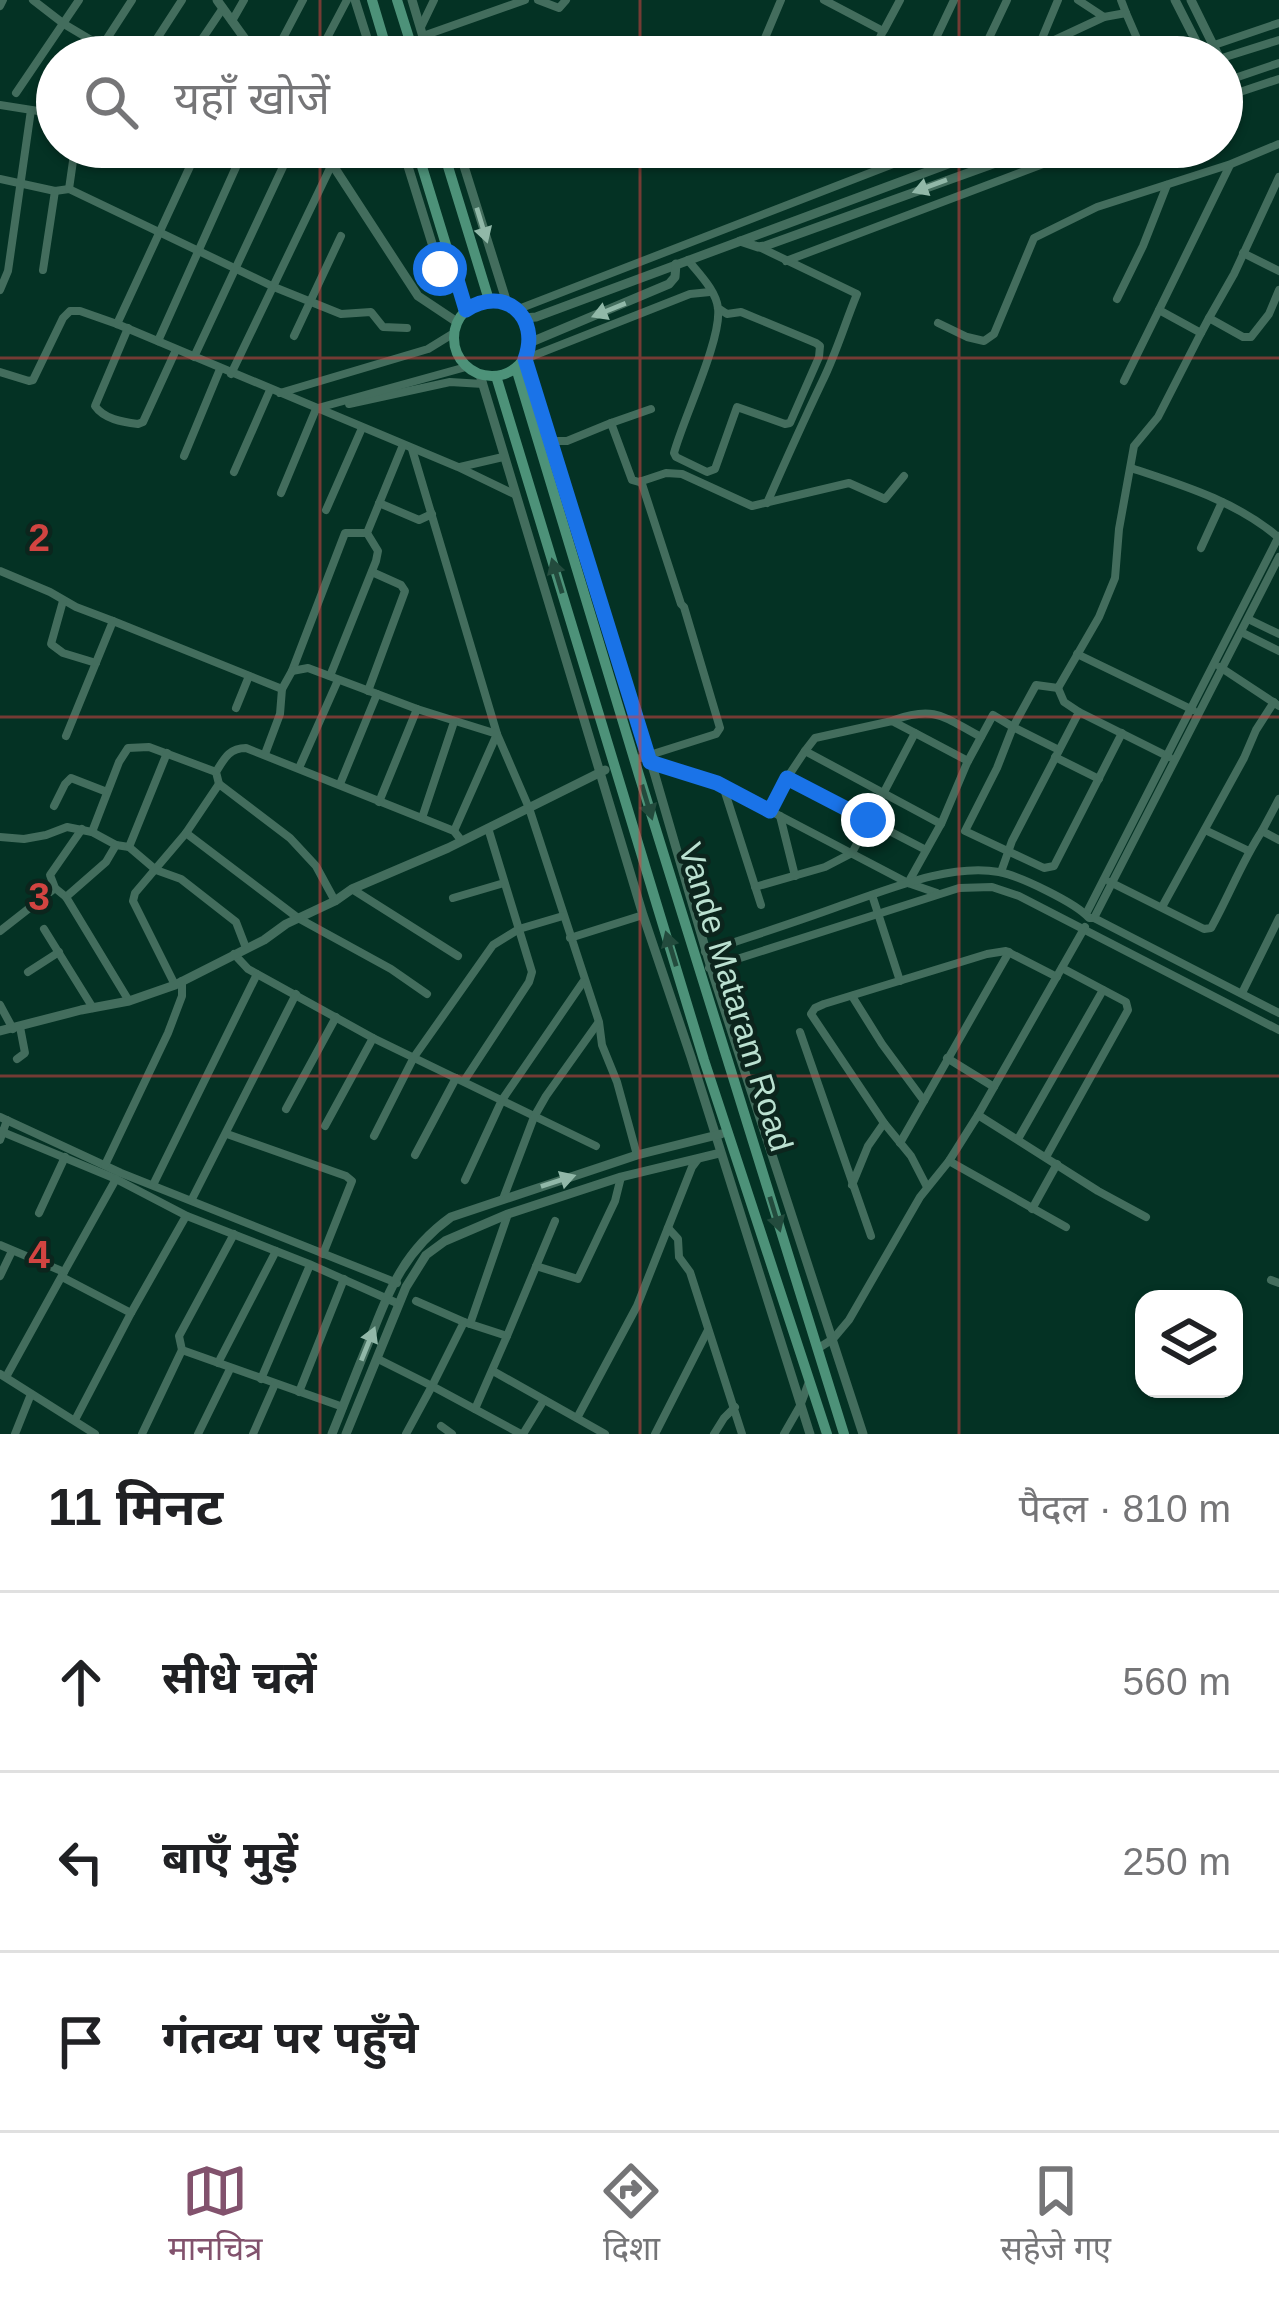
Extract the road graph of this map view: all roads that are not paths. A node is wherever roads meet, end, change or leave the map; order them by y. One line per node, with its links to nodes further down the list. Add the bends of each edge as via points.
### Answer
1 (33, 0): 30 (street)
2 (79, 0): 30 (street)
3 (132, 0): 36 (street)
4 (182, 0): 37 (street)
5 (244, 0): 29 (street)
6 (303, 0): 40 (street)
7 (351, 0): 41 (street); 42 (street)
8 (372, 0): 43 (main road)
9 (398, 0): 44 (main road)
10 (412, 0): 33 (street)
11 (434, 0): 33 (street)
12 (525, 0): 33 (street)
13 (538, 0): 14 (street, via 559,8)
14 (566, 0)
15 (781, 0): 46 (street)
16 (824, 0): 26 (street)
17 (900, 0): 32 (street)
18 (954, 0): 48 (street)
19 (1007, 0): 49 (street)
20 (1058, 0): 50 (street)
21 (1078, 0): 28 (street)
22 (1121, 0): 27 (street)
23 (1175, 0): 53 (street)
24 (1191, 0): 54 (street)
25 (220, 4): 29 (street); 38 (street)
26 (844, 5): 32 (street)
27 (1126, 14): 28 (street); 52 (street)
28 (1104, 17): 51 (street)
29 (232, 21): 39 (street)
30 (64, 23): 34 (street); 35 (street)
31 (1279, 23): 55 (street)
32 (883, 31): 47 (street)
33 (422, 32): 45 (street)
34 (55, 36)
35 (85, 36)
36 (108, 36)
37 (159, 36)
38 (202, 36)
39 (242, 36)
40 (284, 36)
41 (330, 36)
42 (364, 36)
43 (383, 36)
44 (409, 36)
45 (423, 36)
46 (766, 36)
47 (882, 36)
48 (937, 36)
49 (990, 36)
50 (1043, 36)
51 (1065, 36)
52 (1136, 36)
53 (1193, 36)
54 (1209, 36)
55 (1238, 36)
56 (1279, 40): 57 (street)
57 (1243, 52)
58 (1279, 63): 60 (street)
59 (36, 64): 63 (street)
60 (1243, 75)
61 (1279, 79): 62 (street)
62 (1243, 91)
63 (16, 93)
64 (0, 105): 65 (street)
65 (31, 110): 66 (street); 88 (street)
66 (36, 111)
67 (1279, 144): 68 (street)
68 (1243, 159)
69 (72, 168): 89 (street)
70 (189, 168): 91 (street)
71 (236, 168): 95 (street)
72 (282, 168): 100 (street)
73 (330, 168): 104 (street)
74 (335, 168): 119 (street, via 418,296)
75 (409, 168): 103 (street, via 440,269)
76 (422, 168): 103 (main road)
77 (448, 168): 109 (main road)
78 (465, 168): 113 (street, one-way to 113)
79 (884, 168): 113 (street)
80 (937, 168): 93 (street)
81 (981, 168): 94 (street, one-way to 94)
82 (1032, 168): 98 (street)
83 (1218, 168): 87 (street)
84 (1229, 168): 114 (street)
85 (1279, 176): 96 (street)
86 (0, 179): 88 (street)
87 (1167, 184): 108 (street); 116 (street, via 1034,238 984,341)
88 (21, 185): 90 (street); 105 (street)
89 (69, 189): 90 (street); 91 (street)
90 (56, 191): 101 (street)
91 (159, 232): 95 (street); 117 (street)
92 (341, 236): 110 (street)
93 (745, 239): 94 (street); 97 (street)
94 (758, 247): 98 (street)
95 (199, 250): 100 (street); 122 (street)
96 (1244, 253): 102 (street); 115 (street)
97 (688, 260): 99 (street); 107 (street)
98 (785, 261): 153 (street, via 857,294)
99 (676, 264): 113 (street, via 536,317); 123 (street, one-way to 123, via 669,284)
100 (236, 268): 104 (street); 125 (street)
101 (43, 270)
102 (1279, 272)
103 (457, 280): 112 (main road)
104 (274, 287): 110 (street); 130 (street)
105 (0, 290)
106 (1279, 290): 115 (street, via 1251,338)
107 (712, 292): 111 (street); 126 (street)
108 (1117, 299)
109 (489, 300): 112 (main road); 113 (main road)
110 (312, 301): 118 (street); 121 (street)
111 (718, 308): 111 (street, via 820,346 790,423 737,407 715,469 707,472 674,453)
112 (466, 310): 119 (main road)
113 (516, 310): 123 (main road)
114 (1159, 310): 120 (street); 133 (street)
115 (1209, 318): 120 (street)
116 (938, 323)
117 (122, 326): 122 (street); 124 (street, via 94,406 115,420 142,422); 129 (street, via 70,311 34,380)
118 (407, 328)
119 (456, 328): 127 (main road); 134 (street, via 428,350)
120 (1201, 333): 145 (street, via 1134,446)
121 (294, 336)
122 (158, 341): 124 (street)
123 (530, 343): 126 (main road)
124 (176, 350): 125 (street)
125 (194, 357): 128 (street)
126 (520, 364): 131 (main road); 140 (street); 197 (main road, Vande Mataram Road)
127 (466, 367): 132 (main road); 135 (street)
128 (220, 369): 130 (street); 142 (street)
129 (0, 372)
130 (231, 374): 134 (street)
131 (496, 376): 132 (main road); 199 (main road, Vande Mataram Road, one-way to 131)
132 (481, 379): 135 (street); 143 (street)
133 (1124, 381)
134 (274, 392): 136 (street); 146 (street)
135 (336, 405): 136 (street)
136 (316, 409): 139 (street); 149 (street)
137 (652, 409): 138 (street)
138 (611, 423): 140 (street); 148 (street, via 632,480)
139 (362, 428): 141 (street); 154 (street)
140 (552, 441): 197 (street)
141 (408, 447): 144 (street); 152 (street); 155 (street)
142 (184, 456)
143 (503, 457): 144 (street); 150 (street)
144 (458, 467): 150 (street)
145 (1131, 468): 151 (street); 170 (street, via 1114,578)
146 (234, 472)
147 (904, 476): 153 (street, via 885,499 849,483)
148 (641, 481): 153 (street, via 682,474 752,506); 197 (street, via 720,728)
149 (281, 493)
150 (514, 494): 202 (street)
151 (1222, 502): 157 (street); 158 (street)
152 (379, 503): 155 (street, via 418,520); 156 (street)
153 (767, 505)
154 (326, 510)
155 (432, 514): 189 (street)
156 (367, 533): 161 (street, via 378,551); 173 (street, via 345,532)
157 (1279, 537): 172 (street)
158 (1201, 548)
159 (1279, 557): 162 (street)
160 (0, 571): 164 (street)
161 (371, 572): 175 (street); 178 (street, via 405,591)
162 (1268, 578): 163 (street); 165 (street)
163 (1279, 583)
164 (63, 601): 166 (street); 171 (street, via 51,644)
165 (1247, 619): 167 (street); 168 (street)
166 (113, 621): 171 (street); 174 (street)
167 (1240, 632): 169 (street); 172 (street)
168 (1279, 634)
169 (1279, 651)
170 (1077, 654): 176 (street); 182 (street)
171 (95, 663): 190 (street)
172 (1218, 665): 179 (street); 182 (street)
173 (292, 671): 175 (street); 177 (street)
174 (249, 676): 177 (street); 180 (street)
175 (334, 678): 178 (street); 200 (street)
176 (1058, 688): 183 (street); 186 (street, via 1036,685)
177 (282, 689): 195 (street)
178 (373, 693): 181 (street); 206 (street)
179 (1276, 704): 221 (street)
180 (236, 709)
181 (417, 709): 185 (street); 211 (street)
182 (1195, 711): 196 (street)
183 (1079, 712): 188 (street); 194 (street)
184 (892, 721): 187 (street); 191 (street, via 936,713); 192 (street, via 825,734)
185 (454, 722): 189 (street); 216 (street)
186 (1013, 727): 191 (street, via 993,715); 194 (street); 230 (street, via 965,831)
187 (915, 733): 198 (street); 209 (street)
188 (1122, 733): 196 (street); 204 (street)
189 (497, 734): 213 (street); 224 (street)
190 (65, 736)
191 (981, 737): 198 (street)
192 (805, 751): 203 (street); 209 (street)
193 (167, 753): 201 (street); 208 (street, via 128,748); 228 (street)
194 (1057, 753): 204 (street); 230 (street)
195 (265, 754): 200 (street); 201 (street, via 232,749)
196 (1170, 758): 236 (street)
197 (644, 760): 207 (street); 264 (main road, Vande Mataram Road)
198 (968, 761): 218 (street)
199 (616, 767): 202 (street); 304 (main road, Vande Mataram Road, one-way to 199)
200 (299, 768): 206 (street)
201 (216, 772): 205 (street)
202 (601, 772): 213 (street); 250 (street)
203 (787, 778): 214 (street); 217 (street)
204 (1099, 779): 230 (street, via 1054,866)
205 (219, 784): 223 (street); 246 (street, via 290,838)
206 (340, 784): 211 (street)
207 (722, 785): 214 (street); 240 (street)
208 (107, 792): 212 (street, via 71,778); 220 (street)
209 (882, 792): 217 (street); 218 (street)
210 (1279, 799): 222 (street)
211 (380, 802): 216 (street)
212 (54, 806)
213 (530, 808): 219 (street); 251 (street)
214 (770, 811): 215 (street)
215 (780, 816): 232 (street); 235 (street)
216 (422, 818): 224 (street)
217 (868, 820): 229 (street); 232 (street)
218 (941, 824): 229 (street)
219 (488, 829): 224 (street); 237 (street)
220 (87, 830): 225 (street); 227 (street); 239 (street, via 51,870)
221 (1205, 830): 231 (street); 248 (street)
222 (1262, 831): 226 (street); 231 (street)
223 (186, 833): 233 (street); 254 (street)
224 (458, 835): 241 (street)
225 (0, 837)
226 (1279, 840)
227 (116, 845): 228 (street); 244 (street)
228 (129, 848): 233 (street)
229 (926, 850): 238 (street)
230 (1008, 850): 234 (street)
231 (1249, 851): 248 (street, via 1211,928)
232 (852, 854): 235 (street); 238 (street)
233 (156, 870): 260 (street, via 181,879 236,922); 272 (street, via 133,901)
234 (1000, 872): 238 (street); 252 (street)
235 (795, 876): 240 (street)
236 (1108, 880): 248 (street); 252 (street)
237 (505, 883): 245 (street); 256 (street)
238 (908, 883): 242 (street); 243 (street)
239 (55, 887): 244 (street); 258 (street)
240 (755, 887): 247 (street)
241 (352, 889): 246 (street); 265 (street)
242 (940, 894): 249 (street); 257 (street, via 992,887)
243 (872, 896): 249 (street); 264 (street)
244 (67, 897): 278 (street)
245 (453, 898)
246 (335, 901): 254 (street)
247 (761, 904)
248 (1162, 907)
249 (878, 913): 266 (street); 271 (street)
250 (643, 915): 259 (street); 304 (street)
251 (563, 916): 256 (street); 259 (street)
252 (1090, 917): 257 (street); 274 (street)
253 (1279, 917): 274 (street)
254 (298, 918): 260 (street); 276 (street)
255 (44, 929): 261 (street)
256 (519, 929): 289 (street, via 493,945); 292 (street, via 529,982)
257 (1084, 929): 268 (street); 285 (street)
258 (0, 931)
259 (570, 938): 270 (street)
260 (246, 948): 263 (street)
261 (58, 952): 267 (street); 280 (street)
262 (1009, 952): 268 (street); 271 (street); 290 (street)
263 (234, 954): 269 (street); 272 (street)
264 (700, 954): 266 (main road, Vande Mataram Road)
265 (458, 956)
266 (705, 969): 354 (street); 355 (main road, Vande Mataram Road, one-way to 355)
267 (28, 972)
268 (1059, 972): 273 (street); 293 (street)
269 (257, 974): 275 (street); 321 (street)
270 (584, 980): 283 (street); 294 (street)
271 (900, 981): 277 (street)
272 (179, 983): 278 (street); 317 (street, via 169,1033)
273 (1102, 990): 306 (street); 314 (street, via 1128,1010)
274 (1242, 993): 281 (street)
275 (296, 994): 282 (street); 303 (street)
276 (427, 994)
277 (852, 996): 295 (street); 300 (street, via 811,1014)
278 (129, 1001): 280 (street)
279 (0, 1005): 284 (street)
280 (93, 1008): 284 (street)
281 (1279, 1013)
282 (336, 1016): 288 (street); 296 (street)
283 (598, 1022): 299 (street); 311 (street)
284 (16, 1028): 286 (street); 291 (street, via 26,1049)
285 (1279, 1030)
286 (0, 1031)
287 (800, 1031): 322 (street)
288 (373, 1038): 289 (street); 301 (street)
289 (414, 1058): 292 (street); 305 (street)
290 (947, 1058): 293 (street); 295 (street)
291 (17, 1059)
292 (460, 1079): 294 (street); 310 (street)
293 (994, 1087): 297 (street)
294 (502, 1100): 299 (street); 320 (street)
295 (923, 1101): 307 (street)
296 (286, 1109)
297 (978, 1115): 306 (street); 315 (street)
298 (3, 1118): 302 (street); 317 (street)
299 (534, 1118): 308 (street); 325 (street)
300 (884, 1123): 307 (street); 322 (street)
301 (325, 1126)
302 (1, 1134): 313 (street)
303 (227, 1134): 324 (street); 339 (street, via 352,1181)
304 (721, 1134): 309 (street); 311 (street); 363 (main road, Vande Mataram Road)
305 (374, 1136)
306 (1018, 1139): 314 (street)
307 (900, 1143): 323 (street)
308 (596, 1146)
309 (720, 1153): 312 (street); 369 (street)
310 (416, 1155)
311 (637, 1155): 325 (street, one-way to 311)
312 (700, 1156): 318 (street); 332 (street)
313 (64, 1157): 319 (street); 327 (street)
314 (1046, 1157): 316 (street)
315 (949, 1161): 323 (street); 326 (street)
316 (1057, 1164): 326 (street); 330 (street)
317 (104, 1165): 321 (street)
318 (621, 1178): 328 (street); 341 (street, via 578,1279)
319 (116, 1179): 329 (street); 342 (street)
320 (465, 1180)
321 (153, 1185): 324 (street)
322 (853, 1185): 335 (street)
323 (928, 1187): 354 (street)
324 (192, 1199): 339 (street)
325 (502, 1200): 345 (street, via 430,1232)
326 (1032, 1209): 333 (street)
327 (38, 1213)
328 (508, 1214): 346 (street, via 445,1241); 351 (street)
329 (187, 1216): 334 (street); 350 (street)
330 (1146, 1217)
331 (555, 1221): 341 (street)
332 (668, 1228): 352 (street); 373 (street)
333 (1066, 1228)
334 (234, 1234): 338 (street); 356 (street, via 179,1336)
335 (871, 1235)
336 (0, 1245): 337 (street)
337 (12, 1251): 342 (street); 343 (street)
338 (276, 1251): 340 (street); 358 (street)
339 (323, 1254): 345 (street)
340 (310, 1264): 344 (street); 362 (street)
341 (536, 1266): 353 (street)
342 (63, 1274): 350 (street); 361 (street)
343 (0, 1276)
344 (344, 1279): 347 (street); 366 (street)
345 (393, 1282): 346 (street); 347 (street)
346 (406, 1287): 349 (street)
347 (387, 1297): 349 (street); 370 (street, one-way to 347)
348 (416, 1301): 351 (street)
349 (399, 1304): 357 (street)
350 (131, 1313): 374 (street)
351 (466, 1323): 353 (street); 365 (street)
352 (709, 1328): 371 (street); 387 (street)
353 (507, 1336): 360 (street)
354 (833, 1340): 355 (street); 394 (street)
355 (818, 1349): 393 (main road, Vande Mataram Road)
356 (182, 1351): 358 (street); 378 (street)
357 (378, 1359): 365 (street); 382 (street)
358 (218, 1363): 359 (street)
359 (230, 1369): 362 (street); 379 (street)
360 (493, 1371): 368 (street); 372 (street)
361 (3, 1375): 367 (street)
362 (261, 1379): 364 (street)
363 (810, 1380): 369 (street); 392 (main road, Vande Mataram Road)
364 (275, 1384): 366 (street); 380 (street)
365 (432, 1386): 372 (street); 383 (street)
366 (299, 1392): 370 (street)
367 (31, 1394): 374 (street); 377 (street)
368 (544, 1400): 373 (street); 385 (street)
369 (800, 1406): 390 (street); 391 (street)
370 (343, 1407): 381 (street)
371 (735, 1407): 388 (street); 389 (street)
372 (475, 1408): 385 (street)
373 (577, 1418): 386 (street)
374 (75, 1420): 376 (street)
375 (441, 1426): 384 (street)
376 (88, 1432)
377 (15, 1434)
378 (142, 1434)
379 (198, 1434)
380 (253, 1434)
381 (332, 1434)
382 (346, 1434)
383 (406, 1434)
384 (452, 1434)
385 (522, 1434)
386 (605, 1434)
387 (655, 1434)
388 (714, 1434)
389 (742, 1434)
390 (784, 1434)
391 (810, 1434)
392 (827, 1434)
393 (844, 1434)
394 (863, 1434)

